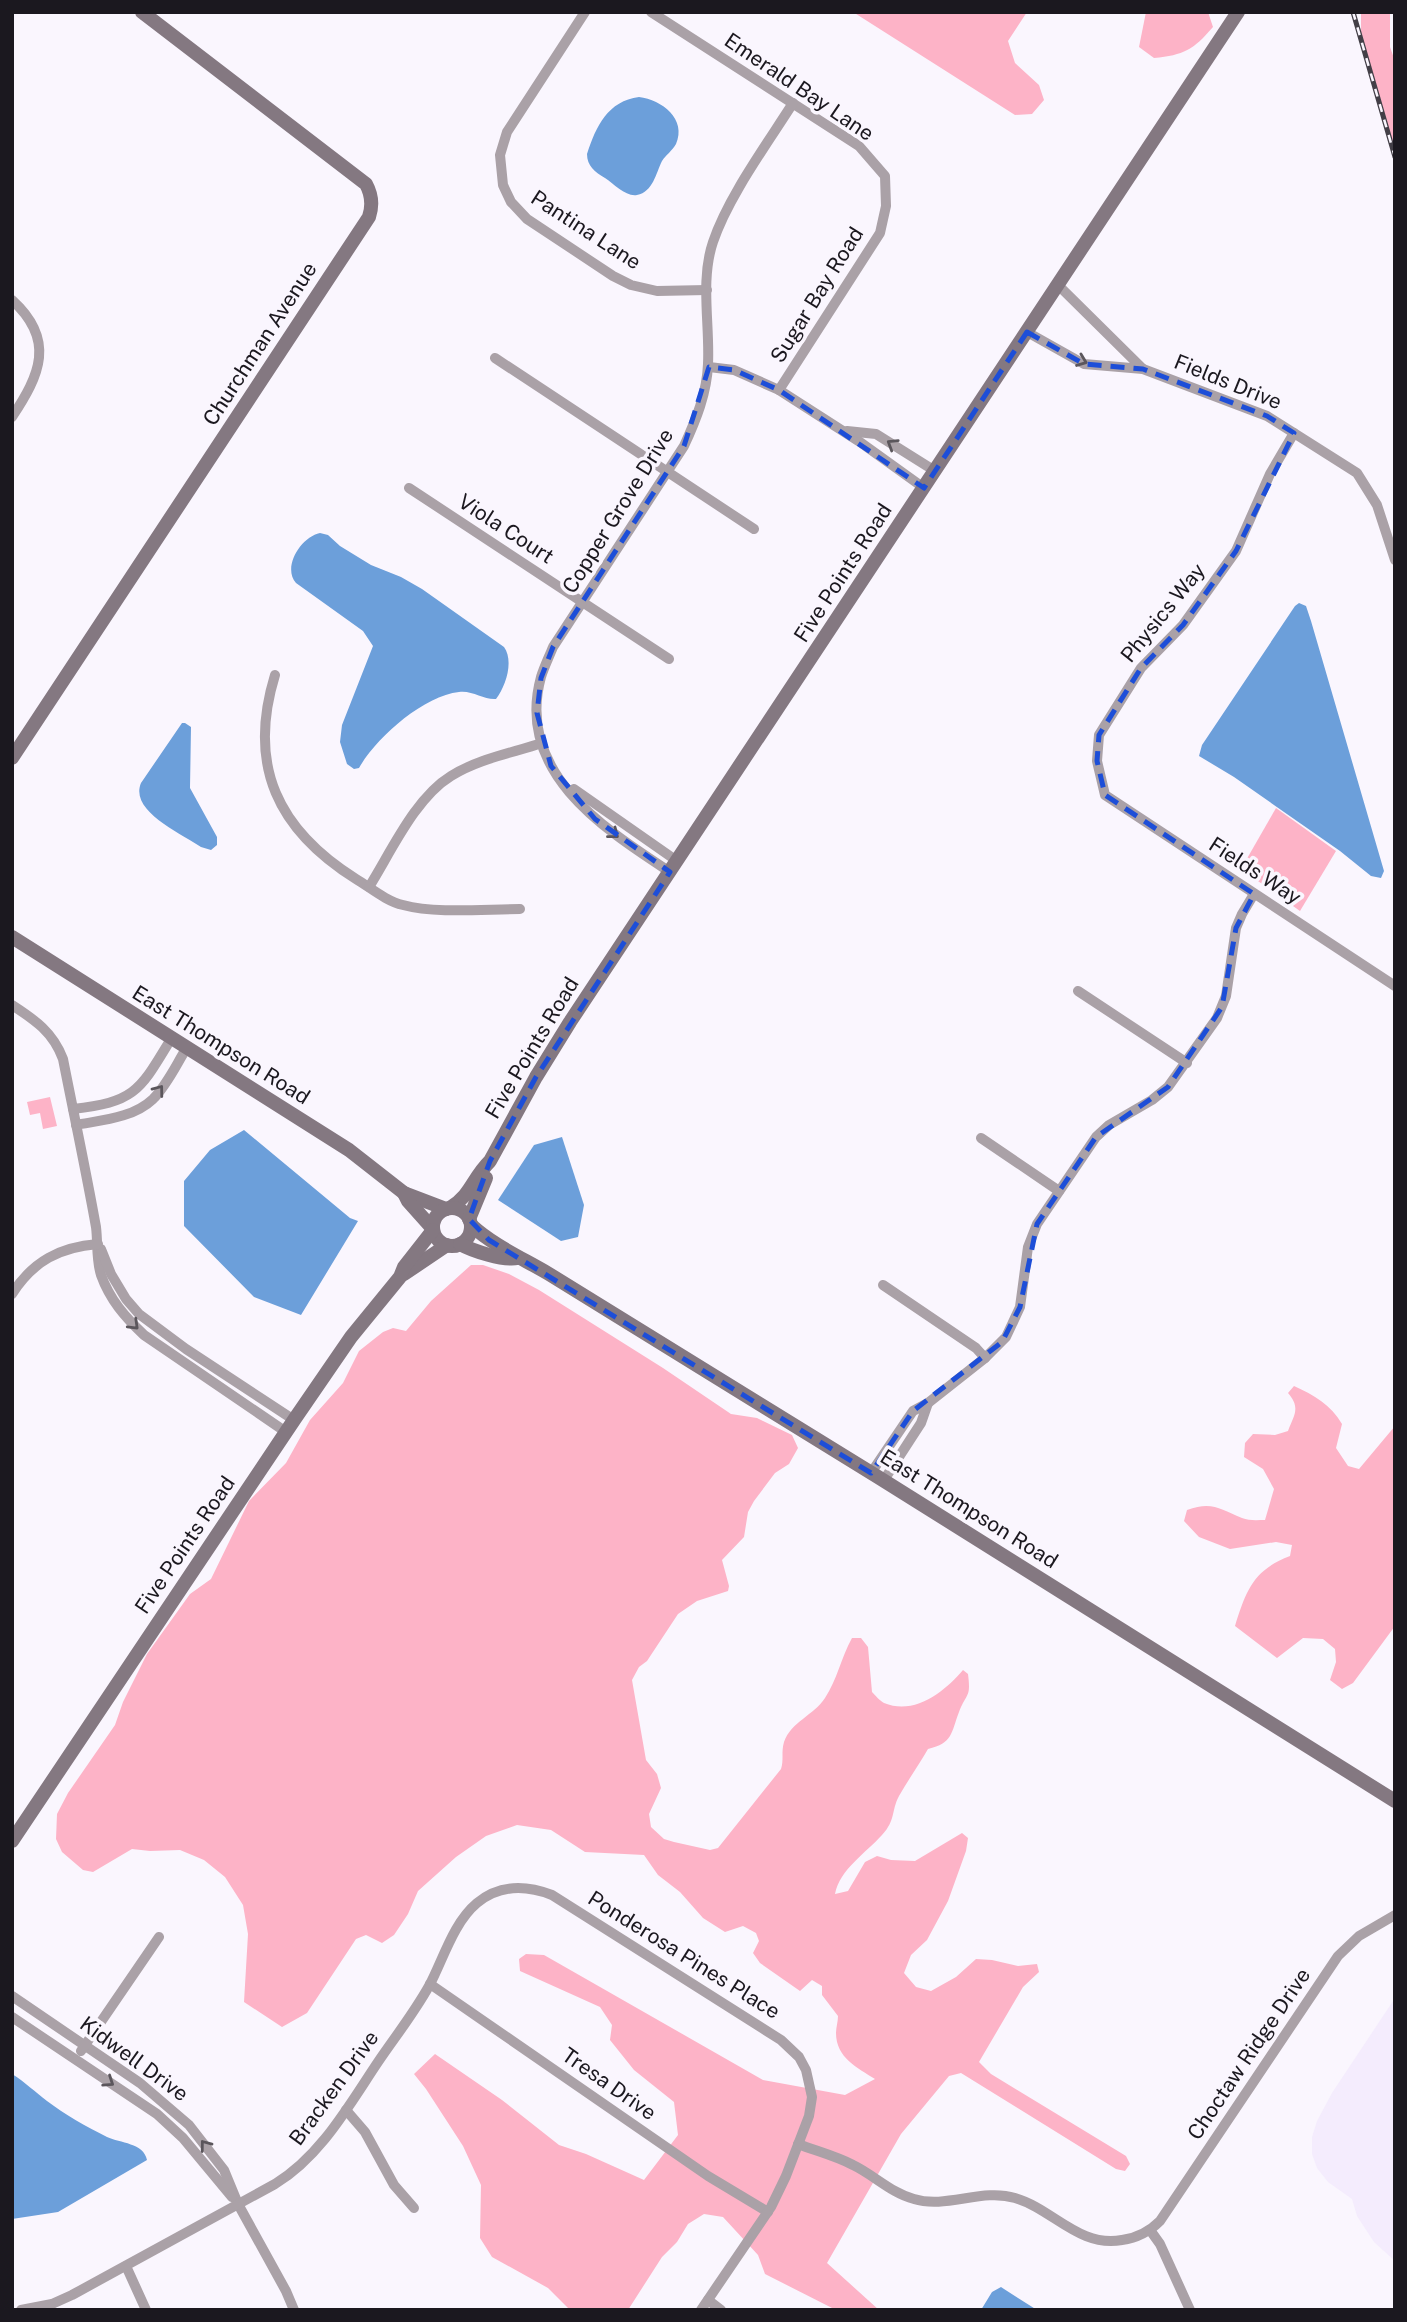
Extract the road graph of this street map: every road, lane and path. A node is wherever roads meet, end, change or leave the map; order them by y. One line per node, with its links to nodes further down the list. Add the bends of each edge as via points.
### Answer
1 (142, 12): 28 (street, Churchman Avenue, via 366,184 371,208)
2 (585, 12): 8 (street, Pantina Lane, via 507,132 500,155 501,180 511,202 527,219 613,276 657,291)
3 (651, 12): 5 (street, Emerald Bay Lane)
4 (1238, 12): 7 (street, Five Points Road)
5 (793, 103): 6 (street, Emerald Bay Lane, via 859,146); 8 (street, Copper Grove Drive, via 712,242)
6 (885, 176): 14 (street, Sugar Bay Road, via 886,206 880,233)
7 (1058, 285): 10 (street, Five Points Road); 13 (street, Fields Drive)
8 (707, 290): 12 (street, Copper Grove Drive)
9 (12, 300): 15 (street, via 30,320 38,339 39,363 30,391)
10 (1027, 332): 13 (street, Fields Drive, one-way to 13, via 1084,364); 18 (street, Five Points Road)
11 (495, 358): 19 (street)
12 (709, 367): 14 (street, via 734,370); 19 (street, Copper Grove Drive, via 698,414)
13 (1143, 369): 17 (street, Fields Drive, via 1267,416)
14 (779, 390): 16 (street)
15 (12, 417)
16 (844, 431): 18 (street, one-way to 16, via 876,434); 21 (street)
17 (1294, 433): 23 (street, Fields Drive, via 1357,473 1377,505); 29 (street, Physics Way, via 1236,551 1183,625 1141,668 1099,736 1097,761)
18 (935, 471): 21 (street, Five Points Road)
19 (668, 472): 22 (street); 24 (street, Copper Grove Drive)
20 (408, 488): 24 (street, Viola Court)
21 (924, 488): 30 (street, Five Points Road)
22 (754, 529)
23 (1395, 561)
24 (582, 602): 25 (street, Viola Court); 27 (street, Copper Grove Drive, via 553,647 541,678 537,713)
25 (668, 659)
26 (275, 675): 31 (street, via 264,733 272,783 283,808 312,847)
27 (542, 744): 30 (street, Copper Grove Drive, via 572,788); 31 (street, via 451,776 415,812)
28 (12, 758)
29 (1102, 782): 32 (street, Fields Way, via 1105,795)
30 (674, 867): 46 (street, Five Points Road, via 556,1044)
31 (369, 887): 33 (street, via 418,909)
32 (1254, 894): 35 (street, Fields Way); 40 (street, via 1236,928 1222,1007)
33 (520, 909)
34 (12, 937): 38 (street, East Thompson Road)
35 (1395, 986)
36 (1078, 991): 40 (street)
37 (12, 1005): 42 (street, via 37,1021 57,1044)
38 (171, 1039): 39 (street, East Thompson Road); 41 (street, via 141,1086)
39 (186, 1049): 43 (street, one-way to 39, via 153,1098); 48 (street, East Thompson Road, via 349,1150)
40 (1187, 1063): 47 (street, via 1162,1093 1101,1132)
41 (119, 1100): 42 (street); 43 (street)
42 (73, 1109): 44 (street)
43 (125, 1115): 44 (street)
44 (76, 1125): 52 (street)
45 (981, 1138): 47 (street)
46 (490, 1161): 49 (street, Five Points Road, via 465,1197); 50 (street, Five Points Road)
47 (1059, 1191): 58 (street, via 1030,1241 1013,1325)
48 (404, 1192): 49 (street, East Thompson Road); 51 (street, East Thompson Road)
49 (448, 1208): 50 (street, via 461,1210); 51 (street, via 438,1213)
50 (470, 1222): 53 (street, via 468,1237); 54 (street, East Thompson Road)
51 (433, 1229): 53 (street, via 436,1238); 55 (street, Five Points Road)
52 (98, 1244): 57 (street, via 57,1252 30,1271); 59 (street, via 111,1274 139,1314); 60 (street, one-way to 60, via 101,1274 126,1317 144,1335)
53 (453, 1245): 54 (street, East Thompson Road); 55 (street, Five Points Road)
54 (519, 1258): 62 (street, East Thompson Road)
55 (400, 1277): 61 (street, Five Points Road, via 351,1337)
56 (883, 1285): 58 (street, via 976,1348)
57 (12, 1294)
58 (985, 1359): 62 (street, via 913,1411)
59 (226, 1375): 60 (street); 61 (street)
60 (219, 1386): 61 (street)
61 (290, 1426): 64 (street, Five Points Road)
62 (877, 1476): 63 (street, East Thompson Road)
63 (1395, 1801)
64 (12, 1841)
65 (511, 1888): 68 (street, Bracken Drive, via 493,1893 470,1910); 74 (street, Ponderosa Pines Place, via 533,1888 552,1895 781,2040 801,2060 811,2088 809,2116)
66 (1395, 1915): 78 (street, Choctaw Ridge Drive, via 1359,1936 1338,1956)
67 (159, 1937): 71 (street)
68 (430, 1984): 73 (street, Bracken Drive); 77 (street, Tresa Drive, via 708,2176)
69 (12, 1996): 71 (street, Kidwell Drive)
70 (12, 2017): 72 (street, Kidwell Drive)
71 (85, 2046): 72 (street); 75 (street, Kidwell Drive, one-way to 71, via 224,2170 189,2125 157,2096)
72 (76, 2060): 75 (street, Kidwell Drive, one-way to 75, via 157,2115 183,2138)
73 (346, 2110): 75 (street, Bracken Drive, via 295,2171); 76 (street)
74 (798, 2144): 77 (street); 78 (street, via 855,2166 914,2200 1012,2197 1096,2240 1114,2242)
75 (239, 2204): 79 (street, Bracken Drive); 83 (street, Kidwell Drive)
76 (414, 2208)
77 (768, 2212): 80 (street)
78 (1150, 2230): 85 (street)
79 (126, 2266): 81 (street, Bracken Drive, via 59,2301); 82 (street)
80 (704, 2305): 84 (street)
81 (21, 2310)
82 (146, 2310)
83 (294, 2310)
84 (722, 2310)
85 (1190, 2310)

